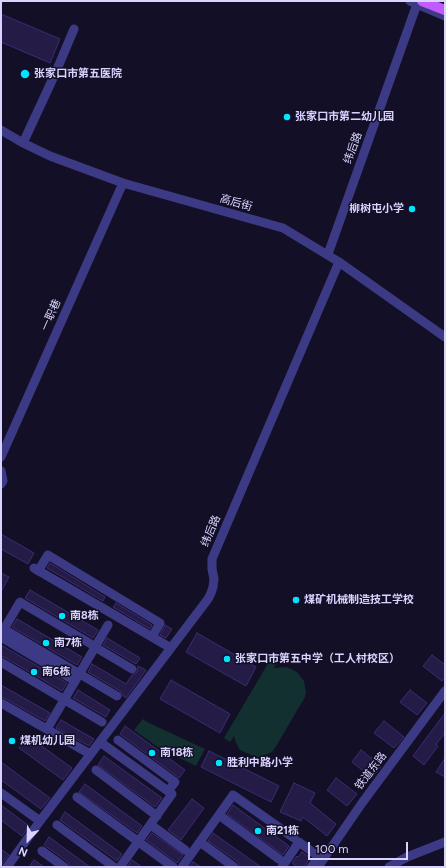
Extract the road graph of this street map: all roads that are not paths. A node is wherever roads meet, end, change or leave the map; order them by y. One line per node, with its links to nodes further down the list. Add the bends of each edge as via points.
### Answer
1 (419, 2): 2 (main road); 3 (street); 8 (street, 纬后路)
2 (441, 6)
3 (445, 16)
4 (74, 29): 6 (street)
5 (1, 130): 6 (street, 高后街)
6 (23, 143): 7 (street, 高后街, via 50,156)
7 (123, 183): 8 (street, 高后街, via 283,228); 11 (street, 一职巷)
8 (328, 254): 9 (street, 高后街)
9 (339, 262): 10 (street, 高后街); 20 (street, 纬后路, via 212,559 214,579 211,593)
10 (445, 338)
11 (1, 457)
12 (1, 471): 13 (street)
13 (1, 484)
14 (114, 595): 15 (street); 15 (street, via 48,555 35,569); 18 (street, via 160,623)
15 (104, 610): 18 (street)
16 (108, 625): 19 (street)
17 (1, 637): 23 (street)
18 (152, 637): 20 (street)
19 (93, 645): 22 (street); 23 (street); 23 (street, via 20,602 4,629)
20 (171, 648): 31 (street, 纬后路)
21 (1, 662): 26 (street)
22 (132, 669)
23 (77, 677): 25 (street); 26 (street)
24 (445, 691): 60 (street, 铁道东路)
25 (117, 696)
26 (64, 700): 28 (street); 29 (street)
27 (1, 702): 29 (street)
28 (102, 722)
29 (47, 729): 32 (street)
30 (118, 740): 33 (street)
31 (100, 742): 32 (street, 纬后路); 34 (street)
32 (90, 754): 41 (street, 纬后路)
33 (145, 760): 34 (street); 36 (street, via 175,782)
34 (138, 769): 36 (street)
35 (96, 770): 40 (street)
36 (168, 792): 40 (street, via 172,794)
37 (1, 793): 41 (street)
38 (77, 797): 45 (street)
39 (219, 815): 44 (street, via 233,796); 46 (street); 50 (street)
40 (157, 816): 43 (street)
41 (40, 821): 51 (street, 纬后路)
42 (57, 825): 53 (street)
43 (151, 825): 45 (street); 48 (street)
44 (294, 838)
45 (139, 842): 54 (street); 55 (street)
46 (200, 842): 56 (street); 57 (street)
47 (445, 842): 61 (street)
48 (185, 850)
49 (42, 851): 52 (street)
50 (282, 862): 58 (street); 59 (street, via 300,842 319,857)
51 (12, 865)
52 (64, 867)
53 (114, 867)
54 (120, 867)
55 (173, 867)
56 (182, 867)
57 (234, 867)
58 (294, 867)
59 (311, 867)
60 (318, 867)
61 (388, 867)

